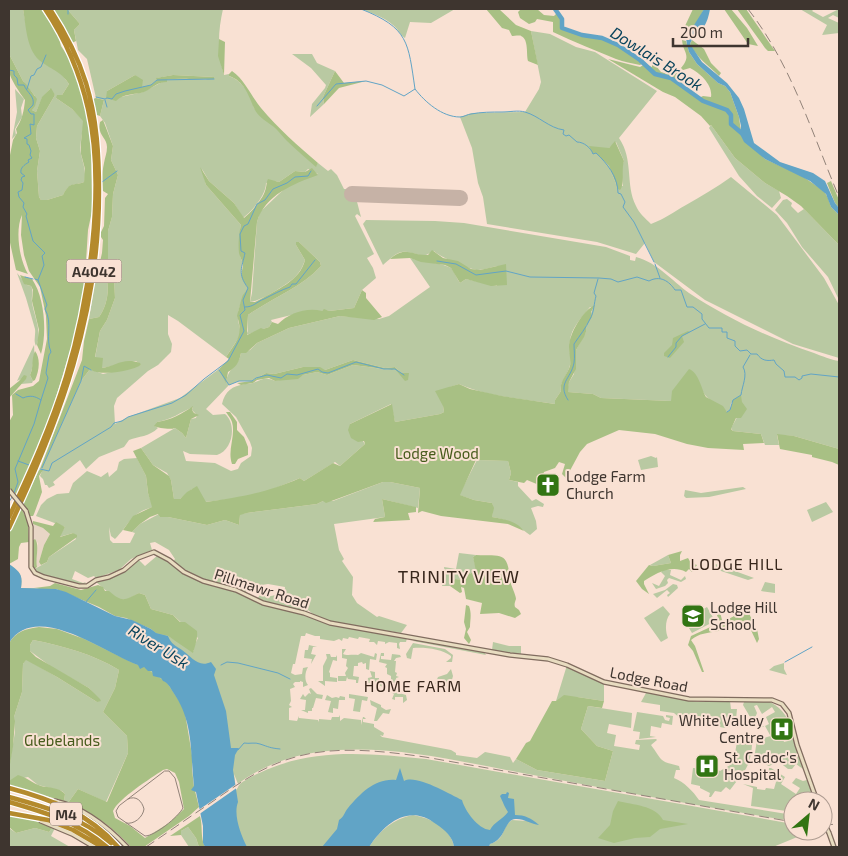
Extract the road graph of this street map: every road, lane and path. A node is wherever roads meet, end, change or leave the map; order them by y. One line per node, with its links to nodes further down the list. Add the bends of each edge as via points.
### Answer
1 (45, 9): 4 (highway, A4042, via 69,50 89,110 95,160 93,232 86,296 66,377)
2 (50, 9): 5 (highway, A4042, via 69,41 86,83 95,121 99,211 95,259 81,340 65,395)
3 (9, 490): 6 (street, Pillmawr Road, bridge, via 26,511 31,527 31,567 44,577 88,586 154,552 202,581 236,590 263,603 330,623)
4 (9, 517)
5 (9, 528)
6 (412, 637): 8 (street, Lodge Road, via 548,659 567,664 604,682 689,699 766,699 777,702 789,713)
7 (9, 788): 10 (highway)
8 (813, 791)
9 (9, 797): 16 (highway, M4, via 63,813)
10 (52, 801): 16 (highway, M4, via 91,822); 17 (street, via 91,817)
11 (9, 802): 15 (highway, M4, via 61,819 95,837)
12 (9, 813): 13 (highway)
13 (33, 818): 14 (street, via 67,831); 15 (highway, M4, via 65,826)
14 (94, 847)
15 (105, 847)
16 (116, 847)
17 (127, 847)

